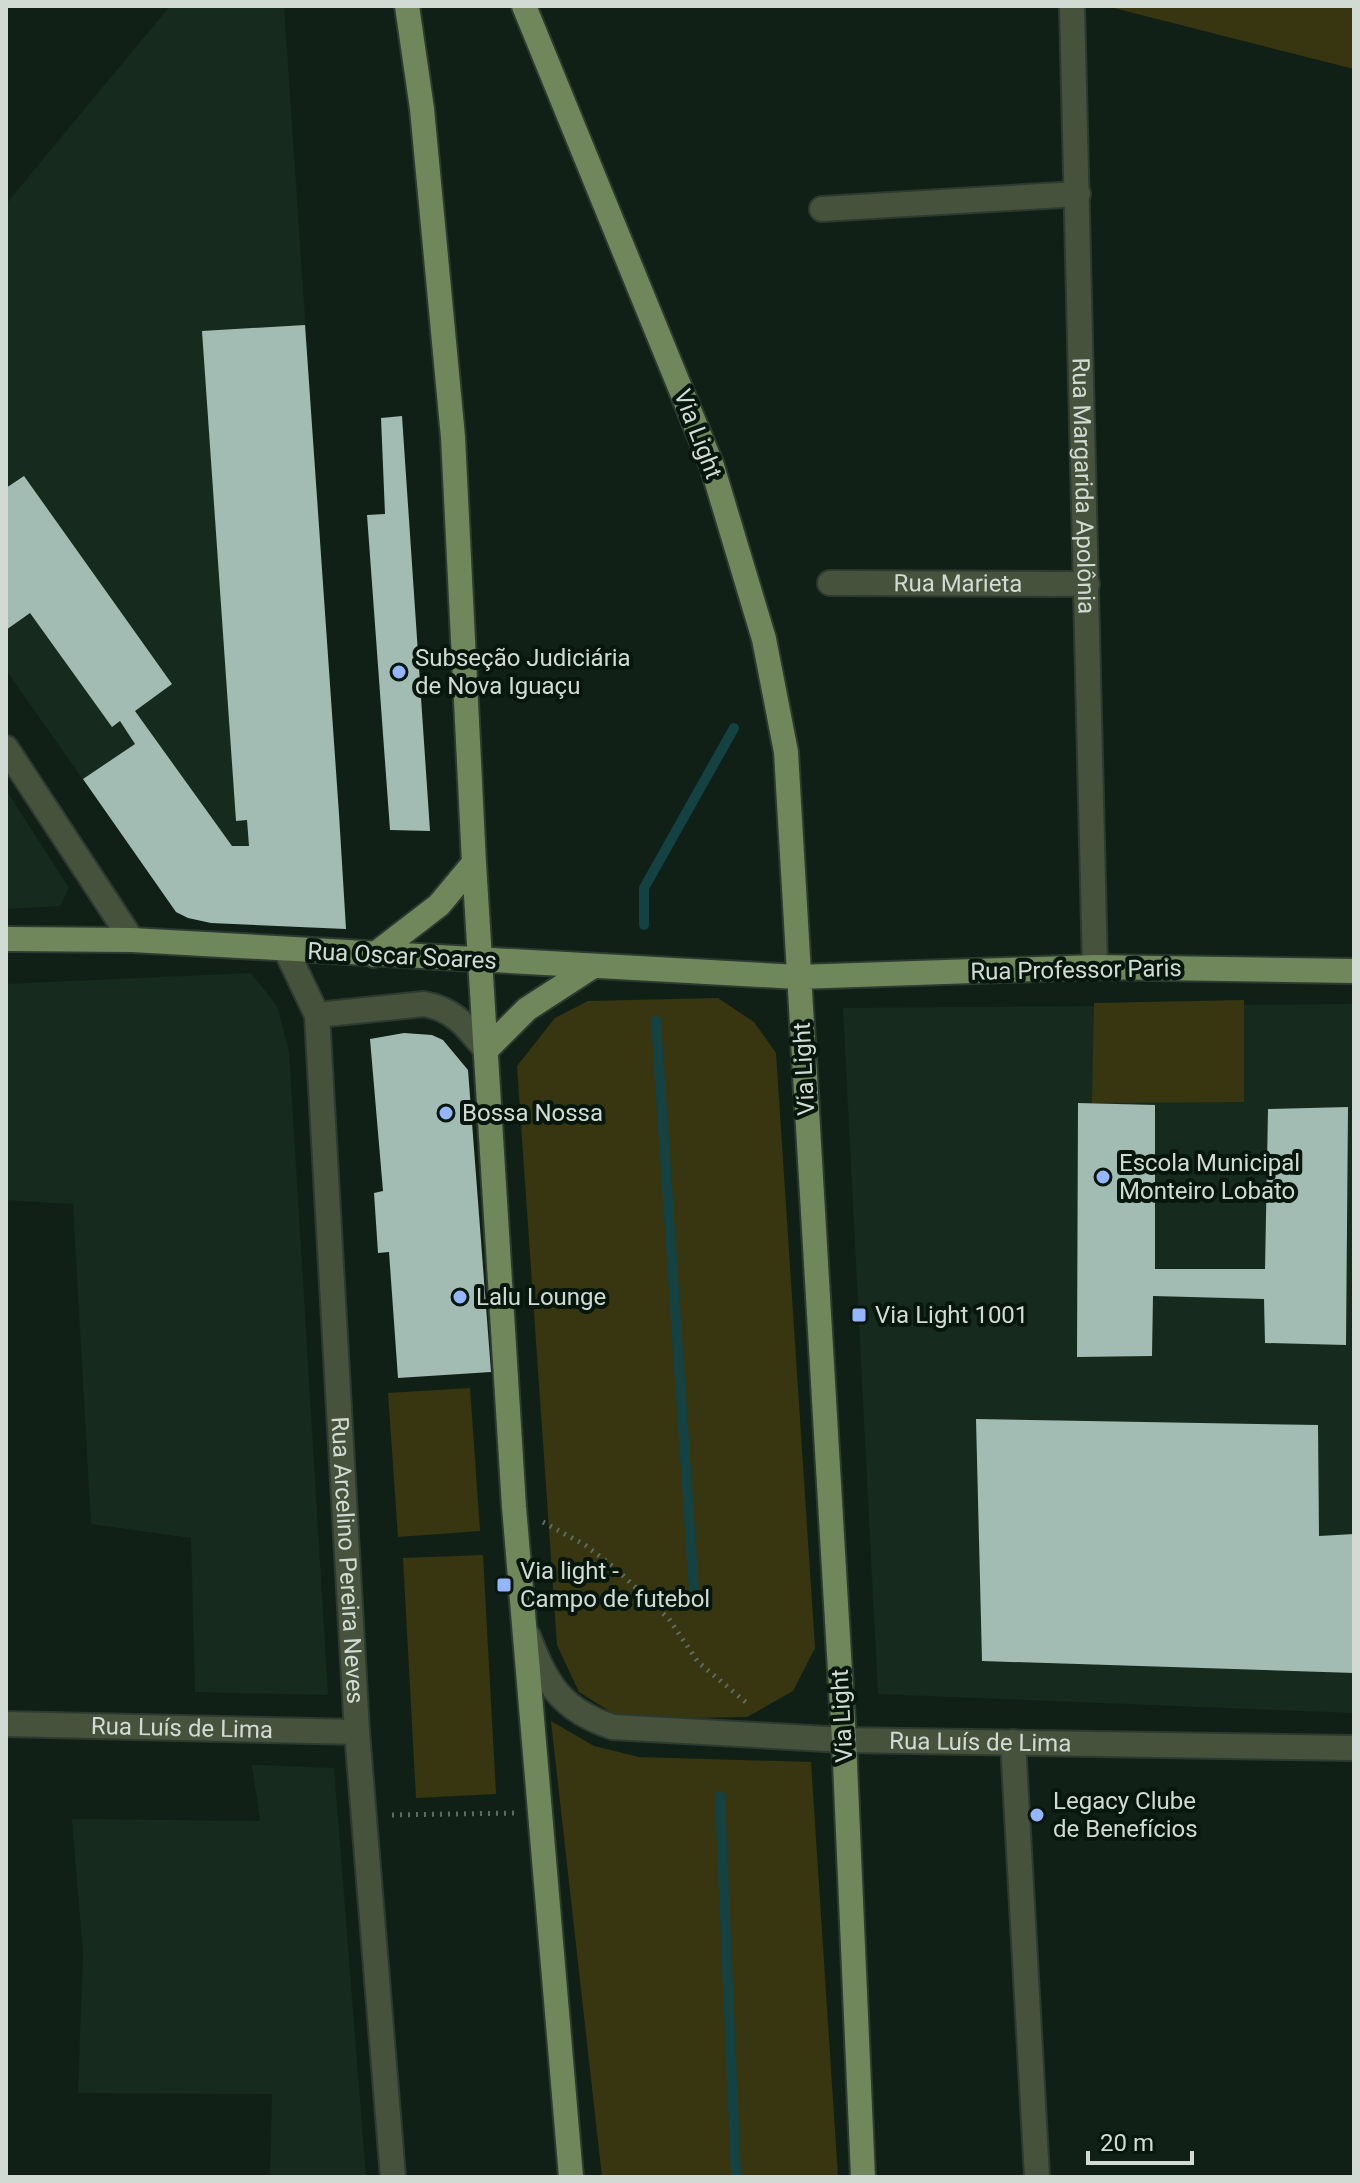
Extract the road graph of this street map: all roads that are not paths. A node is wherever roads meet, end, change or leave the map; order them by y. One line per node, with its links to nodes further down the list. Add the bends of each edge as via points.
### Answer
1 (407, 6): 9 (main road, via 453,437)
2 (524, 6): 18 (main road, Via Light, via 712,466 740,554 767,652 786,752)
3 (1072, 6): 4 (street, Rua Margarida Apolônia)
4 (1078, 194): 5 (street); 7 (street, Rua Margarida Apolônia)
5 (822, 209)
6 (830, 583): 7 (street, Rua Marieta)
7 (1087, 584): 16 (street, Rua Margarida Apolônia)
8 (6, 748): 11 (street)
9 (474, 863): 13 (main road, via 431,912); 14 (main road)
10 (6, 939): 11 (main road, Rua Oscar Soares)
11 (132, 940): 12 (main road, Rua Oscar Soares)
12 (286, 950): 13 (main road, Rua Oscar Soares); 19 (street, Rua Arcelino Pereira Neves)
13 (374, 955): 14 (main road, Rua Oscar Soares)
14 (482, 961): 15 (main road, Rua Oscar Soares); 20 (main road)
15 (592, 967): 18 (main road, Rua Oscar Soares); 20 (main road, via 527,1009)
16 (1095, 967): 17 (main road, Rua Professor Paris); 18 (main road, Rua Professor Paris)
17 (1354, 971)
18 (798, 977): 24 (main road, Via Light)
19 (317, 1015): 20 (street, via 424,1004 440,1007 459,1019); 23 (street, Rua Arcelino Pereira Neves)
20 (486, 1050): 21 (main road)
21 (522, 1619): 24 (street, Rua Luís de Lima, via 548,1682 563,1701 589,1719 643,1731); 28 (main road)
22 (6, 1724): 23 (street, Rua Luís de Lima)
23 (357, 1732): 27 (street, Rua Arcelino Pereira Neves)
24 (844, 1740): 25 (street, Rua Luís de Lima); 29 (main road, Via Light)
25 (1013, 1742): 26 (street, Rua Luís de Lima); 30 (street)
26 (1354, 1748)
27 (393, 2177)
28 (571, 2177)
29 (863, 2177)
30 (1037, 2177)

